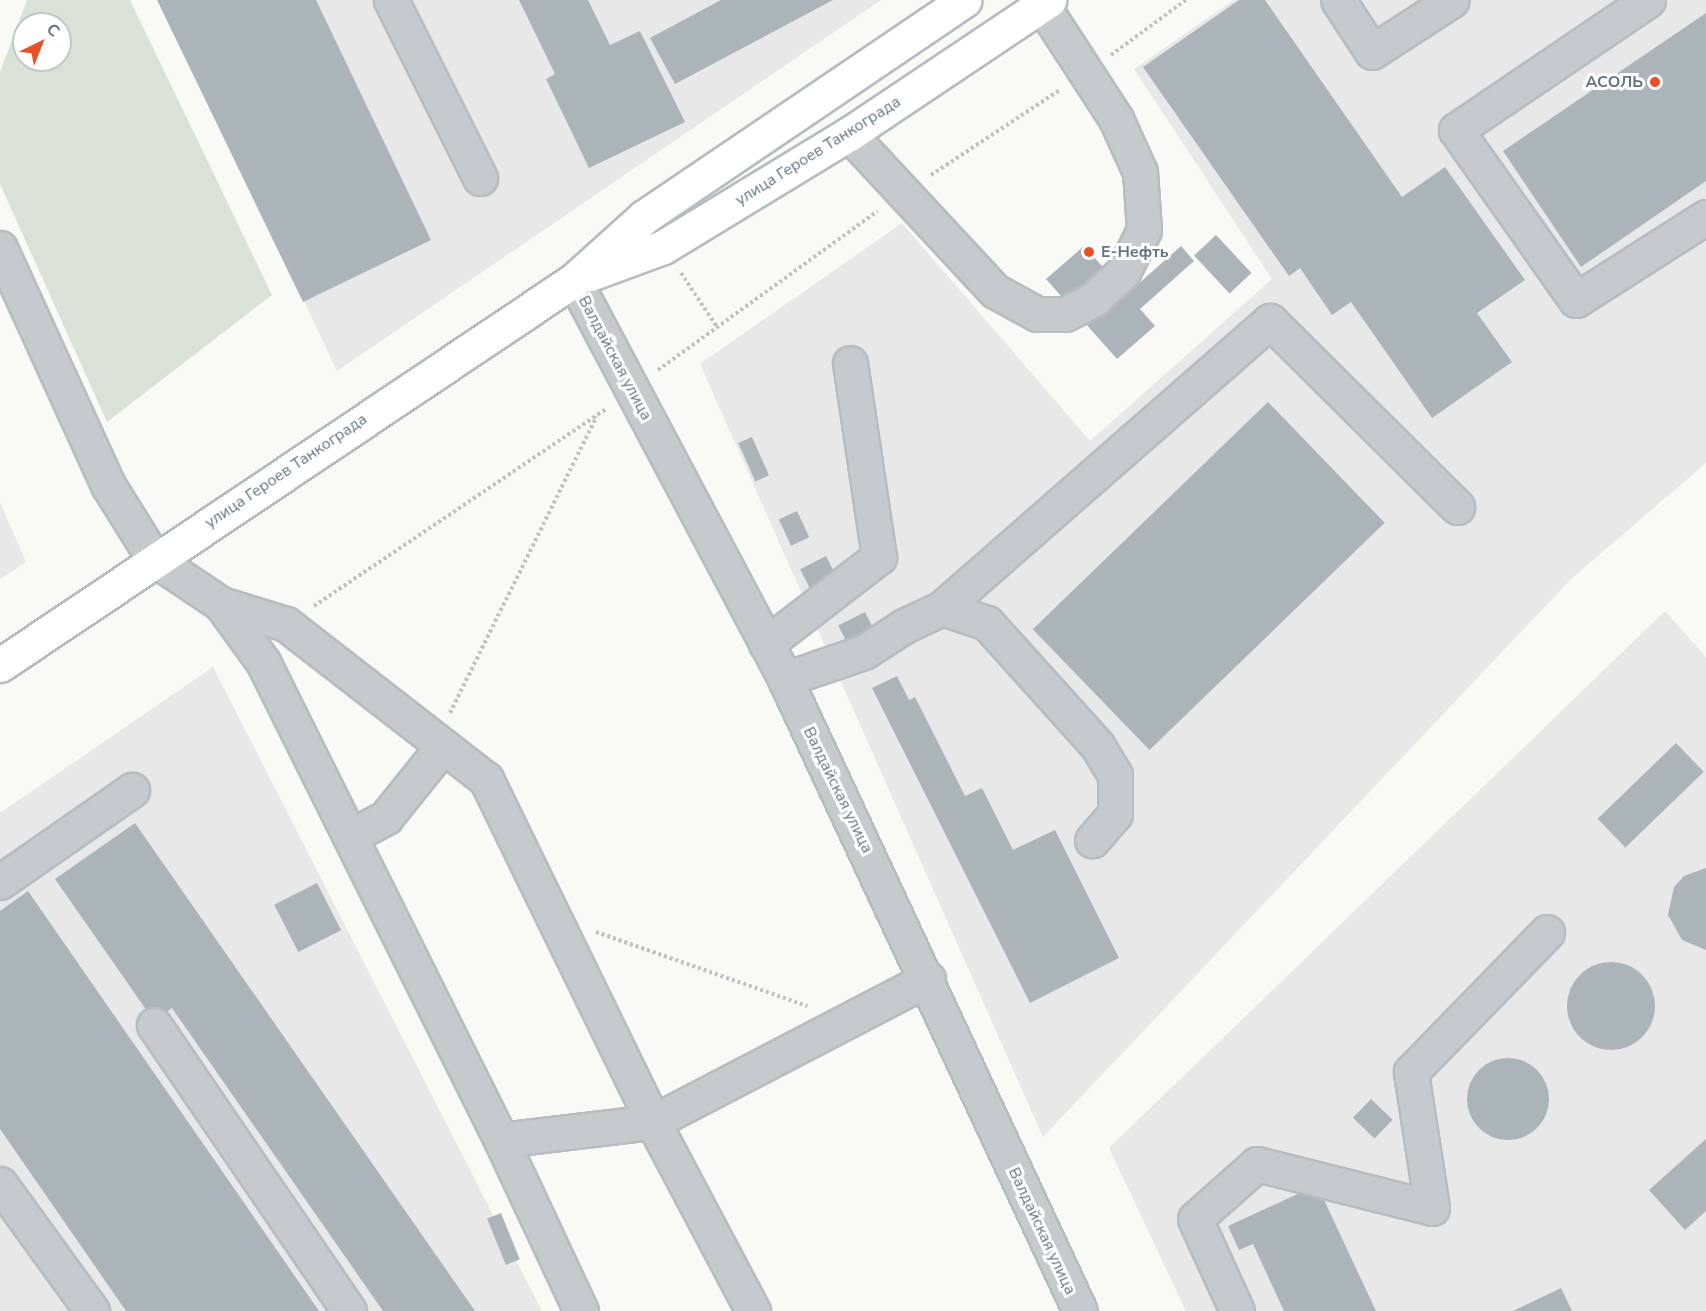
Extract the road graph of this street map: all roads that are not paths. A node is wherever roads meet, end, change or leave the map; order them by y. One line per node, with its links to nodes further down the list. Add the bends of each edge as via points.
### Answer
1 (391, 0): 8 (street)
2 (965, 0): 11 (main road, улица Героев Танкограда, via 644,217)
3 (1338, 0): 4 (street, via 1372,52)
4 (1452, 0)
5 (1648, 0): 9 (street, via 1456,130 1576,300)
6 (1046, 2): 7 (main road, улица Героев Танкограда); 7 (street, via 1116,119 1140,172 1144,230 1123,272 1095,299 1065,315 1037,314 995,291)
7 (849, 134): 11 (main road, улица Героев Танкограда, via 663,247)
8 (480, 178)
9 (1706, 217)
10 (0, 248): 14 (street, via 108,485)
11 (574, 280): 14 (main road, улица Героев Танкограда); 17 (street, Валдайская улица)
12 (850, 363): 17 (street, via 879,557)
13 (1457, 507): 16 (street, via 1270,321)
14 (154, 560): 15 (street); 18 (main road, улица Героев Танкограда)
15 (221, 604): 20 (street, via 286,624); 22 (street, via 263,662)
16 (942, 608): 19 (street, via 864,652); 23 (street, via 987,623 1097,745 1115,775 1115,814)
17 (766, 644): 19 (street, Валдайская улица)
18 (0, 665)
19 (785, 680): 26 (street, Валдайская улица)
20 (439, 743): 22 (street, via 386,817); 28 (street, via 486,779)
21 (132, 790): 24 (street)
22 (351, 836): 29 (street)
23 (1092, 840)
24 (0, 882)
25 (1547, 933): 36 (street, via 1411,1072 1432,1208 1257,1164 1195,1219)
26 (928, 979): 28 (street); 35 (street, Валдайская улица)
27 (154, 1025): 32 (street)
28 (653, 1122): 29 (street); 34 (street)
29 (501, 1140): 33 (street)
30 (0, 1184): 31 (street)
31 (92, 1311)
32 (350, 1311)
33 (581, 1311)
34 (753, 1311)
35 (1080, 1311)
36 (1237, 1311)

